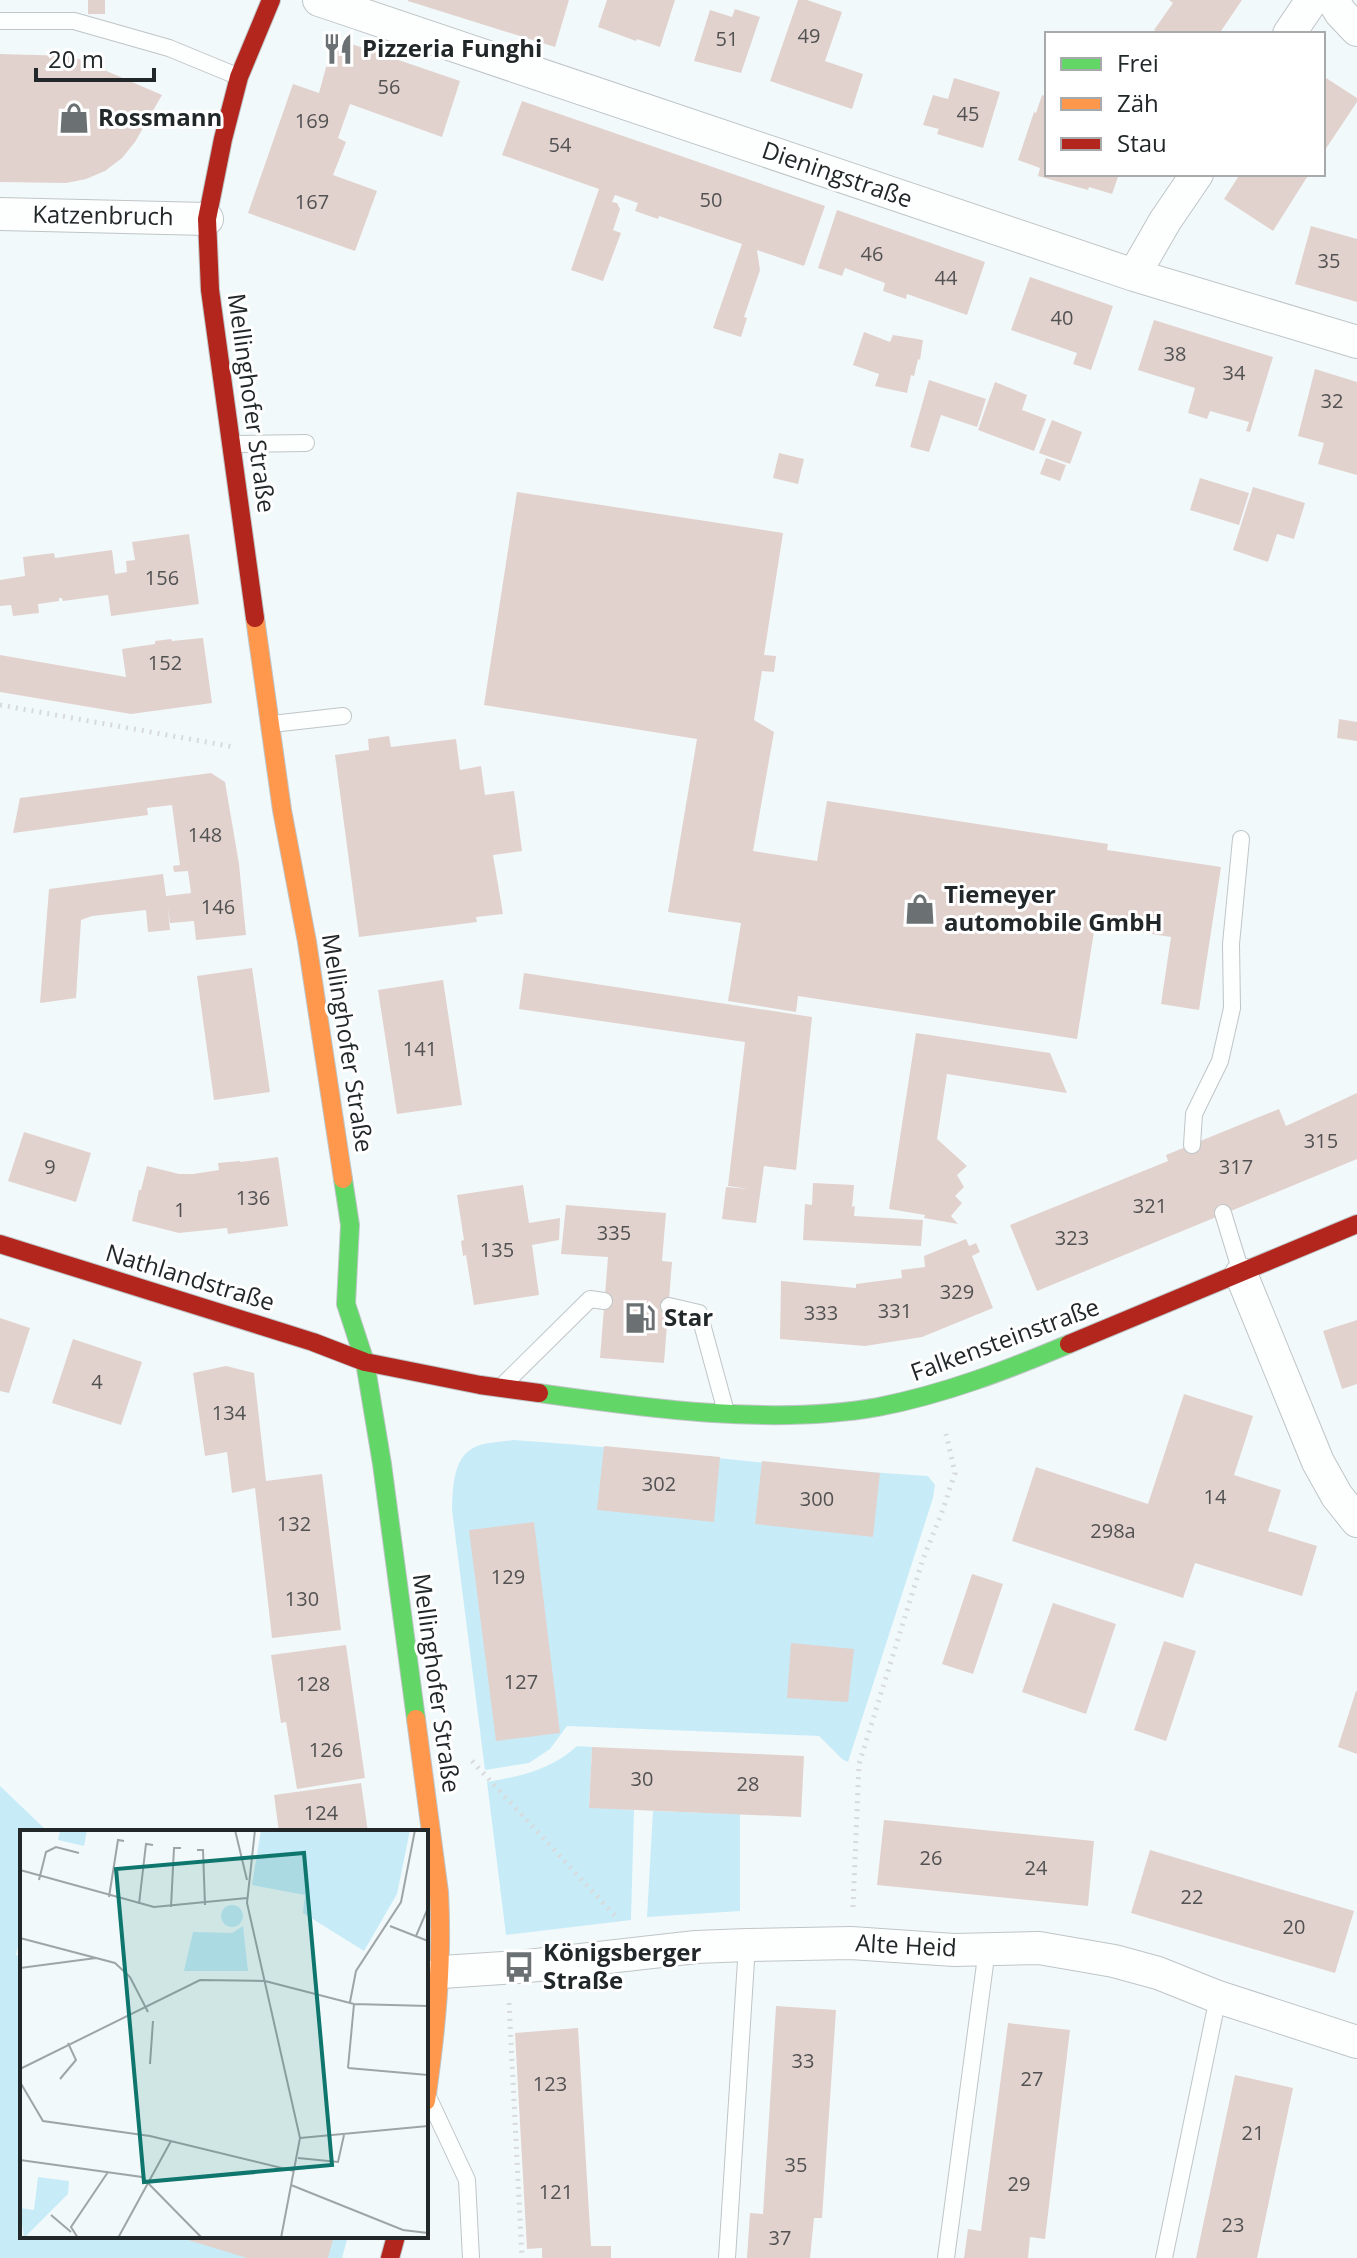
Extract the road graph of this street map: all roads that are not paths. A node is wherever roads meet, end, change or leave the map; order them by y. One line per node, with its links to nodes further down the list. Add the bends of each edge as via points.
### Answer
1 (271, 0): 8 (main road, Mellinghofer Straße)
2 (319, 0): 12 (street, Dieningstraße)
3 (1312, 0): 7 (street)
4 (1333, 0): 6 (street)
5 (0, 21): 8 (lane, via 74,21 169,48)
6 (1357, 30)
7 (1290, 32)
8 (239, 77): 11 (main road, Mellinghofer Straße)
9 (1196, 176): 12 (street)
10 (0, 214): 11 (street, Katzenbruch)
11 (207, 219): 15 (main road, Mellinghofer Straße, via 210,290)
12 (1134, 275): 13 (street, Dieningstraße)
13 (1357, 342)
14 (306, 443): 15 (lane)
15 (232, 444): 17 (main road, Mellinghofer Straße)
16 (343, 716): 17 (lane)
17 (271, 724): 26 (main road, Mellinghofer Straße, via 350,1225 346,1304)
18 (1241, 839): 19 (lane, via 1231,944 1232,1008 1220,1061 1194,1114)
19 (1192, 1145)
20 (1223, 1213): 23 (lane)
21 (1357, 1224): 23 (main road, Falkensteinstraße)
22 (0, 1244): 26 (main road, Nathlandstraße)
23 (1241, 1274): 28 (main road, Falkensteinstraße, via 936,1394 824,1413); 29 (street, via 1318,1462)
24 (604, 1301): 27 (lane, via 590,1299)
25 (669, 1306): 28 (lane, via 699,1313)
26 (365, 1362): 27 (main road, Falkensteinstraße); 32 (main road, Mellinghofer Straße, via 439,1892)
27 (501, 1388): 28 (main road, Falkensteinstraße)
28 (726, 1413)
29 (1357, 1521)
30 (747, 1945): 31 (street, Alte Heid); 32 (street, Alte Heid); 40 (lane)
31 (987, 1949): 33 (street, Alte Heid, via 1039,1948 1114,1961); 41 (lane)
32 (442, 1972): 35 (main road, Mellinghofer Straße)
33 (1218, 1997): 34 (street, Alte Heid); 42 (lane)
34 (1357, 2042)
35 (428, 2088)
36 (428, 2096): 39 (lane, via 467,2180)
37 (395, 2238): 38 (main road)
38 (390, 2258)
39 (471, 2258)
40 (727, 2258)
41 (946, 2258)
42 (1164, 2258)

